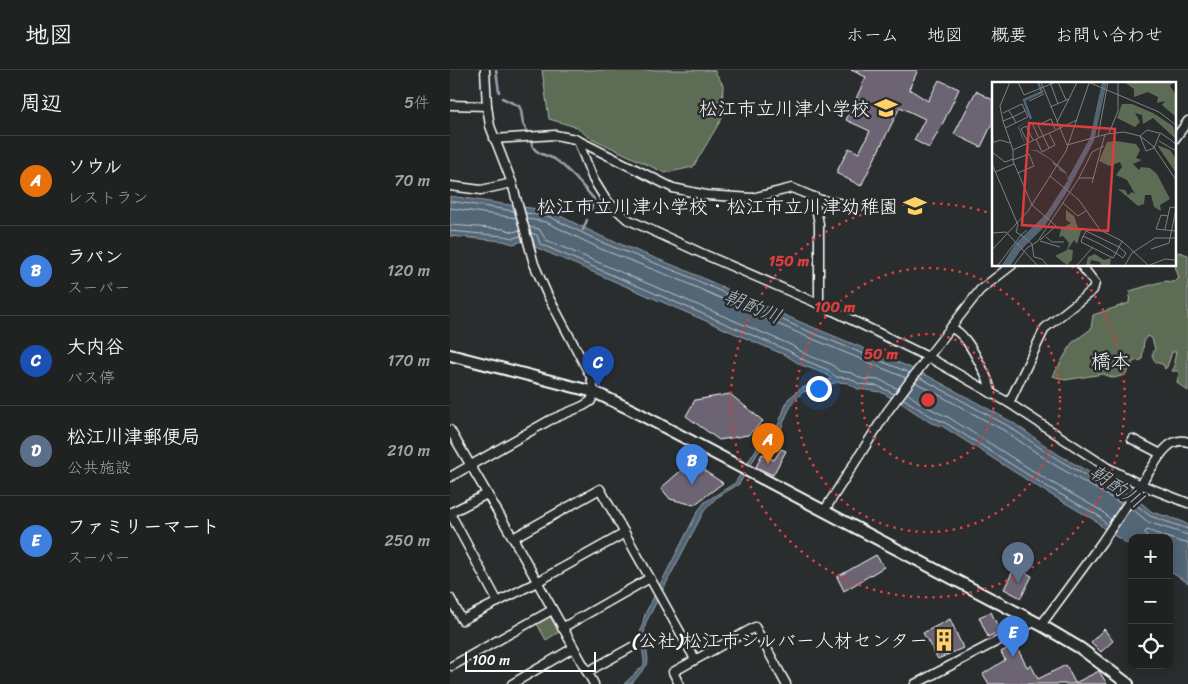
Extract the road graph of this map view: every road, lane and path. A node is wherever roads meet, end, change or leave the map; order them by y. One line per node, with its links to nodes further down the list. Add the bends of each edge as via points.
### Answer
1 (485, 70): 3 (street)
2 (450, 105): 3 (street)
3 (487, 106): 6 (street)
4 (1188, 121): 5 (street)
5 (1176, 137)
6 (494, 139): 7 (street, via 555,135); 8 (street)
7 (578, 141): 10 (street, via 672,188 706,195 752,198 792,188); 14 (street, via 593,179 606,200 627,220)
8 (512, 183): 9 (street, via 481,190); 18 (street, via 534,264 590,377)
9 (450, 186)
10 (814, 197): 11 (street); 14 (street, via 819,224)
11 (851, 206)
12 (1011, 266): 15 (street, via 980,290)
13 (1082, 266): 20 (street, via 1095,283 1093,290 1045,328)
14 (819, 304): 17 (street)
15 (951, 327): 17 (street); 19 (street, via 969,344 990,383)
16 (450, 356): 18 (street)
17 (926, 359): 19 (street); 30 (street, via 887,412)
18 (594, 392): 25 (street, via 591,400 583,406 550,420); 30 (street)
19 (991, 392): 20 (street)
20 (1009, 402): 27 (street)
21 (450, 430): 25 (street)
22 (1132, 439): 24 (street)
23 (1188, 442): 24 (street, via 1177,441)
24 (1161, 454): 27 (street)
25 (470, 466): 26 (street); 28 (street)
26 (450, 477)
27 (1137, 487): 29 (street); 39 (street, via 1102,542)
28 (487, 494): 31 (street); 33 (street)
29 (1188, 503)
30 (824, 511): 39 (street)
31 (450, 513): 37 (street)
32 (625, 533): 33 (street, via 600,489); 34 (street); 35 (street)
33 (513, 538): 35 (street)
34 (650, 578): 40 (street); 43 (street)
35 (537, 582): 37 (street); 38 (street)
36 (450, 598): 37 (street, via 462,620)
37 (498, 602)
38 (552, 610): 40 (street); 44 (street)
39 (1038, 623): 50 (street); 51 (street, via 1080,648)
40 (562, 628): 42 (street)
41 (632, 647): 45 (street)
42 (574, 648): 45 (street); 46 (street)
43 (696, 660): 48 (street, via 673,672); 49 (street, via 755,627)
44 (452, 666)
45 (588, 672): 47 (street)
46 (512, 684)
47 (593, 684)
48 (679, 684)
49 (786, 684)
50 (915, 684)
51 (1128, 684)

